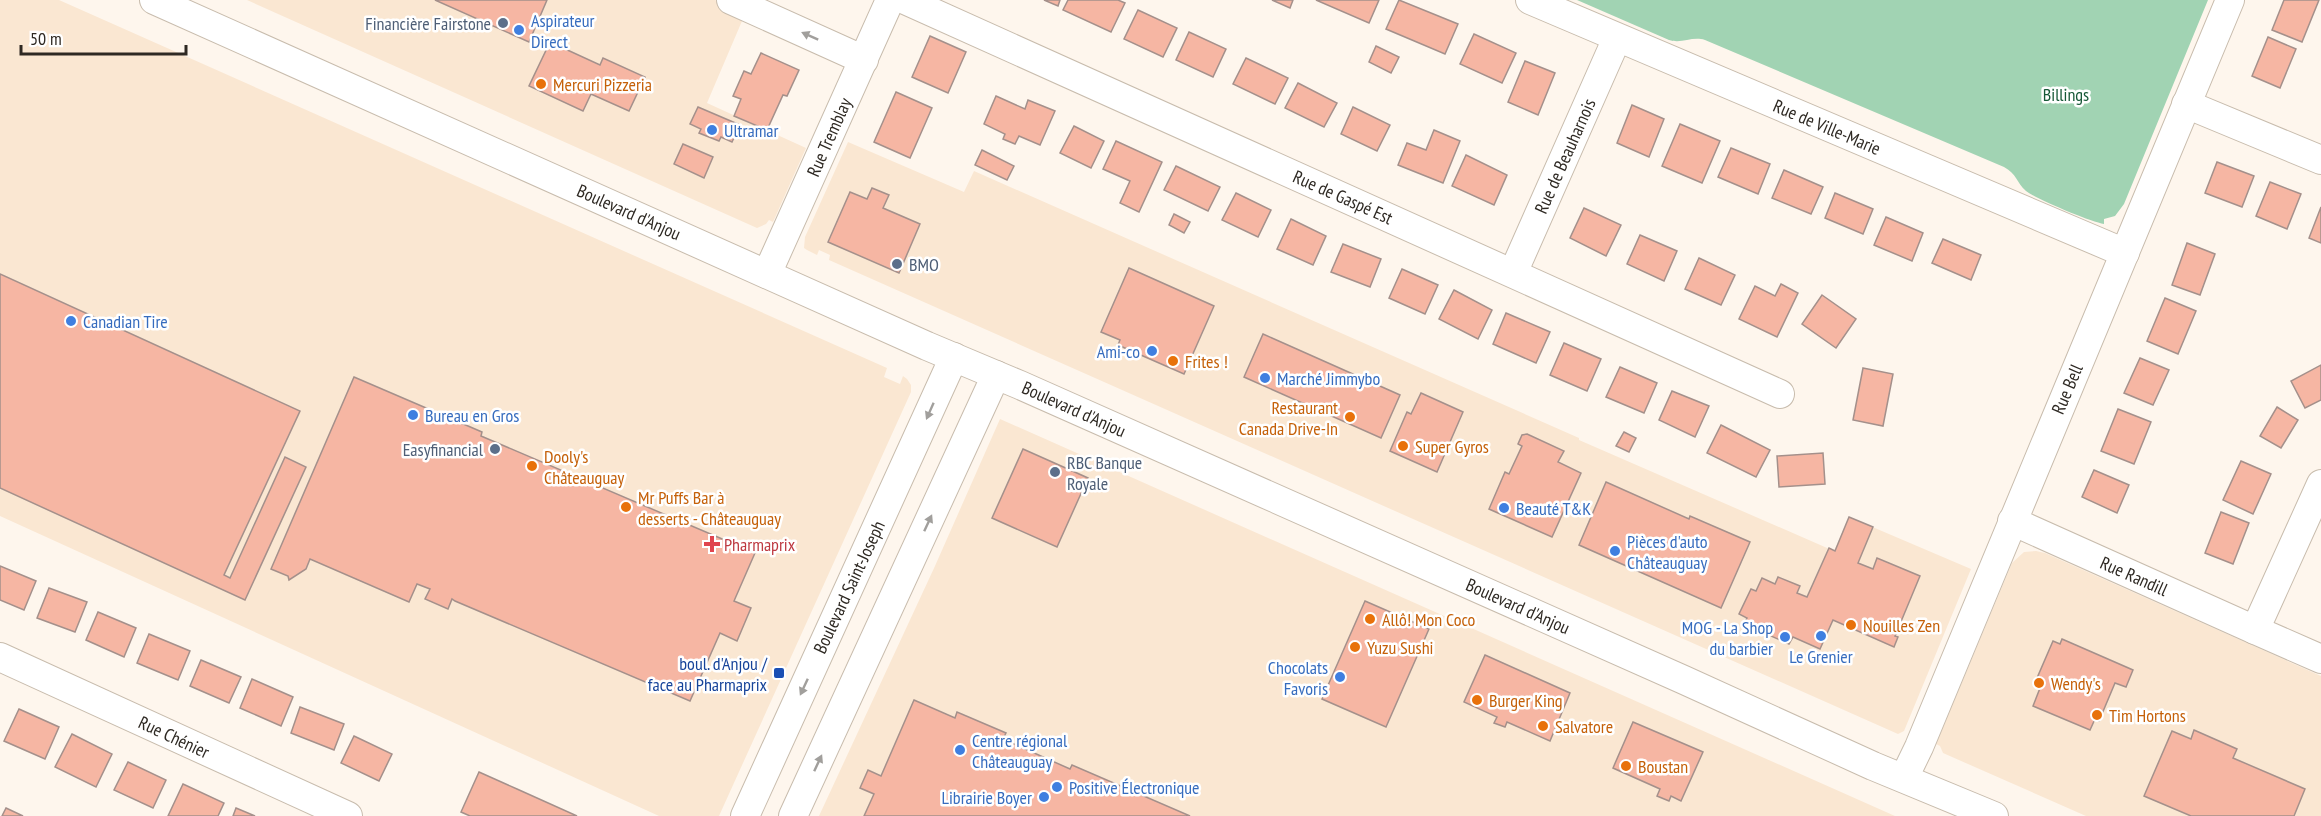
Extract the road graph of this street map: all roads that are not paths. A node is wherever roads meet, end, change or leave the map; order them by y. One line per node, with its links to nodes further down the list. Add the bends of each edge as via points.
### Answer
1 (154, 0): 13 (street, Boulevard d'Anjou)
2 (731, 0): 8 (street, one-way to 2)
3 (890, 0): 8 (street, Rue Tremblay)
4 (905, 0): 12 (street, Rue de Gaspé Est)
5 (1530, 0): 7 (street, Rue de Ville-Marie)
6 (2230, 0): 9 (street, Rue Bell)
7 (1617, 38): 11 (street, Rue de Ville-Marie); 12 (street, Rue de Beauharnois)
8 (864, 60): 13 (street, Rue Tremblay)
9 (2186, 104): 10 (street); 11 (street, Rue Bell)
10 (2321, 160)
11 (2125, 253): 18 (street, Rue Bell)
12 (1513, 273): 16 (street, Rue de Gaspé Est)
13 (767, 274): 14 (street, Boulevard d'Anjou)
14 (954, 357): 15 (street, Boulevard d'Anjou); 19 (street, Boulevard Saint-Joseph, one-way to 19)
15 (996, 375): 20 (street, one-way to 15); 24 (street, Boulevard d'Anjou)
16 (1780, 394)
17 (2321, 484): 21 (street)
18 (2012, 521): 21 (street, Rue Randill); 24 (street, Rue Bell)
19 (863, 557): 20 (street); 26 (street, Boulevard Saint-Joseph, one-way to 26)
20 (904, 576): 27 (street, one-way to 20)
21 (2255, 630): 23 (street, Rue Randill)
22 (0, 657): 25 (street, Rue Chénier)
23 (2321, 659)
24 (1904, 778): 28 (street, Boulevard d'Anjou)
25 (348, 816)
26 (745, 816)
27 (794, 816)
28 (1994, 816)

